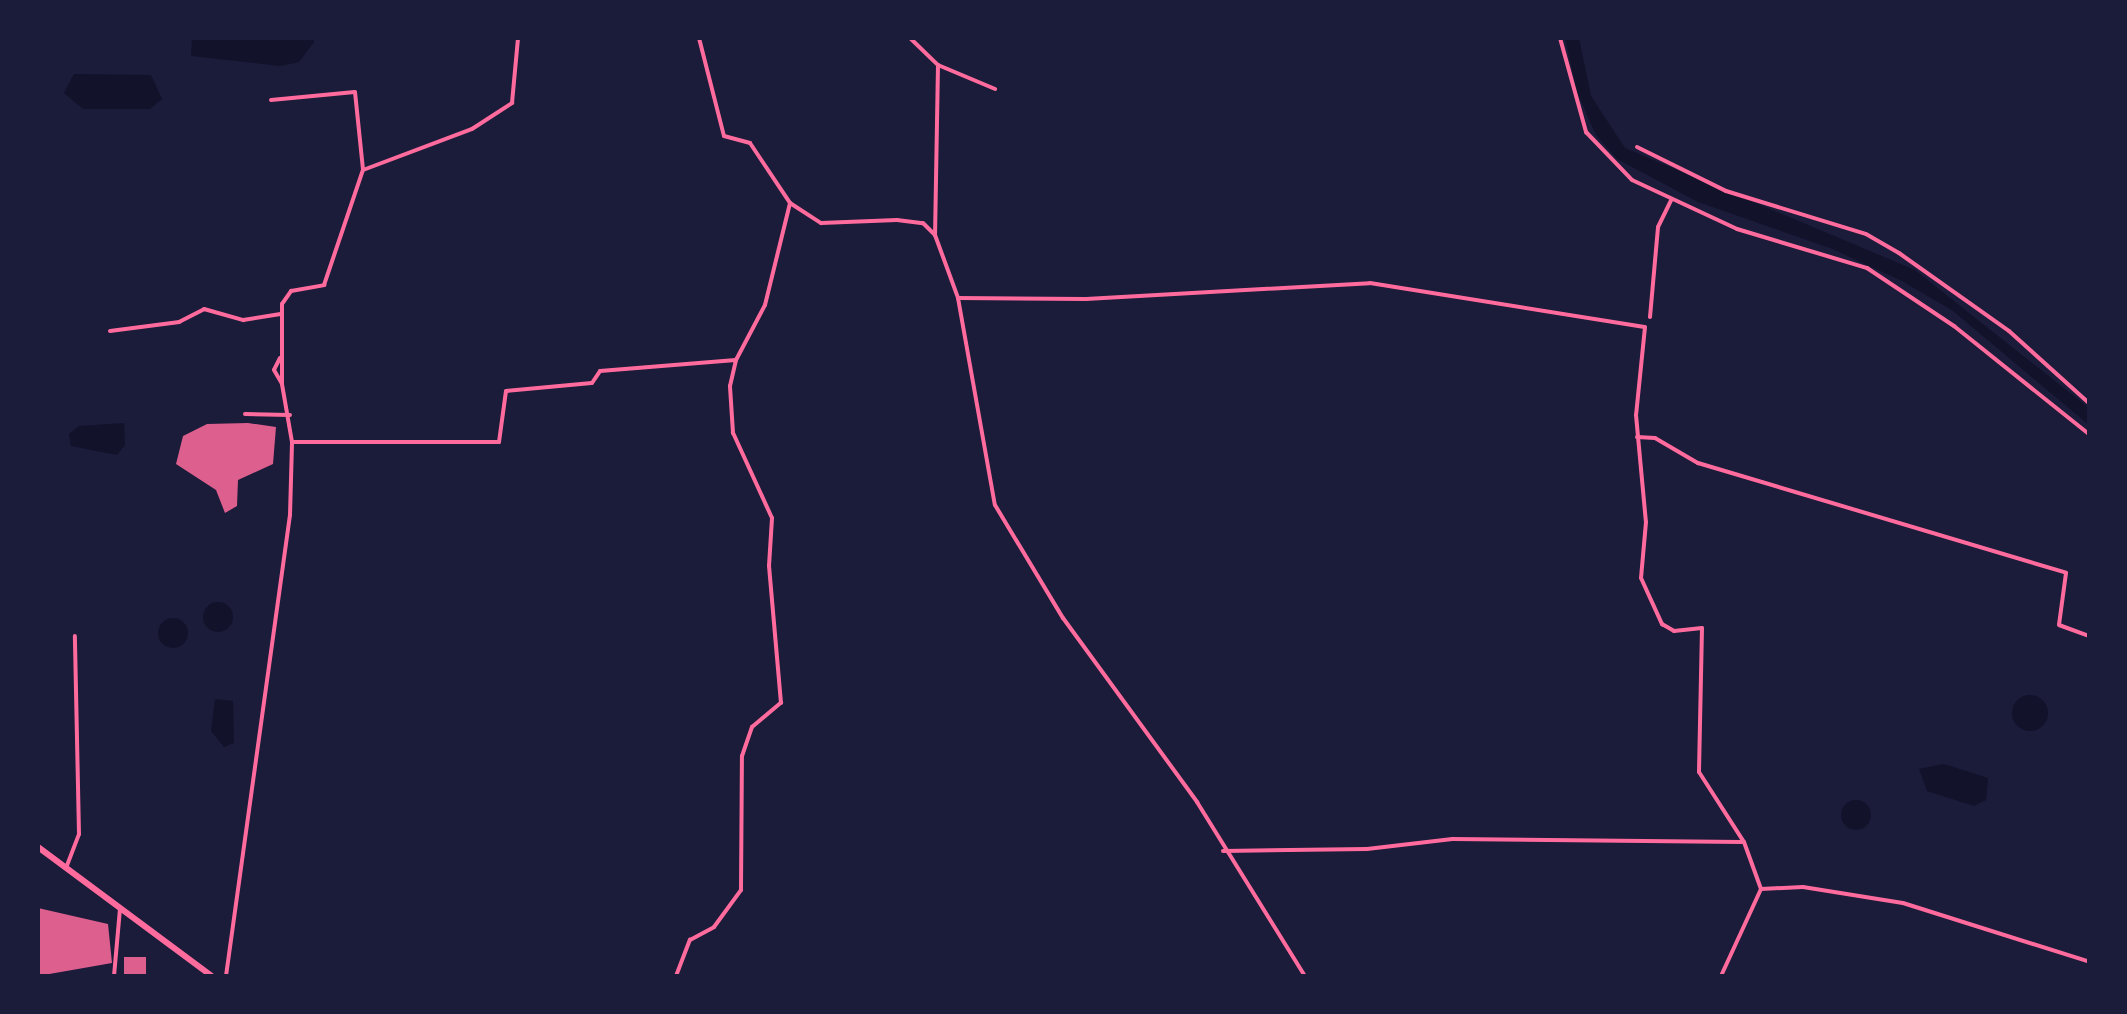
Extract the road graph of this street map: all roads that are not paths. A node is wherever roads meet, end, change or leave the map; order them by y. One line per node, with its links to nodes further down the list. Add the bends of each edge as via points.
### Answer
1 (518, 38): 9 (street, via 512,103 472,129)
2 (699, 38): 11 (street, via 724,136 750,143)
3 (910, 38): 5 (street)
4 (1560, 38): 10 (street, via 1586,132 1610,164)
5 (938, 65): 6 (street); 12 (street)
6 (995, 90)
7 (271, 100): 9 (street, via 354,92)
8 (1637, 147): 18 (street, via 1726,191 1866,234 2010,332)
9 (362, 170): 14 (street, via 324,285 286,294)
10 (1671, 200): 15 (street, via 1658,227); 21 (street, via 1737,229 1867,268 1954,326)
11 (790, 203): 12 (street, via 821,223 898,220 923,223); 17 (street, via 765,305)
12 (935, 234): 13 (street)
13 (958, 298): 22 (street, via 1086,299 1370,282 1646,327); 28 (street, via 995,505 1063,618 1196,802)
14 (281, 314): 16 (street, via 243,320 204,309 179,322); 20 (street, via 282,384)
15 (1650, 317)
16 (110, 331)
17 (736, 360): 23 (street, via 600,371 592,383 506,391 498,442); 36 (street, via 733,434 772,518 769,566 780,703 752,727 742,756 741,890 714,927 690,940)
18 (2090, 404)
19 (245, 414): 20 (street)
20 (290, 414): 23 (street)
21 (2090, 435)
22 (1637, 438): 25 (street, via 1655,438 1698,463 2066,573 2059,626); 26 (street, via 1646,522 1641,578 1662,624 1674,631 1702,628 1699,772)
23 (292, 442): 35 (street, via 286,562)
24 (75, 636): 29 (street, via 80,834)
25 (2090, 636)
26 (1744, 842): 28 (street, via 1452,839 1367,849); 30 (street)
27 (38, 847): 29 (highway)
28 (1223, 851): 37 (street)
29 (66, 868): 31 (highway)
30 (1761, 889): 32 (street, via 1804,887 1902,903); 38 (street)
31 (120, 909): 33 (street); 34 (highway)
32 (2090, 962)
33 (114, 976)
34 (212, 976)
35 (226, 976)
36 (676, 976)
37 (1306, 976)
38 (1721, 976)

